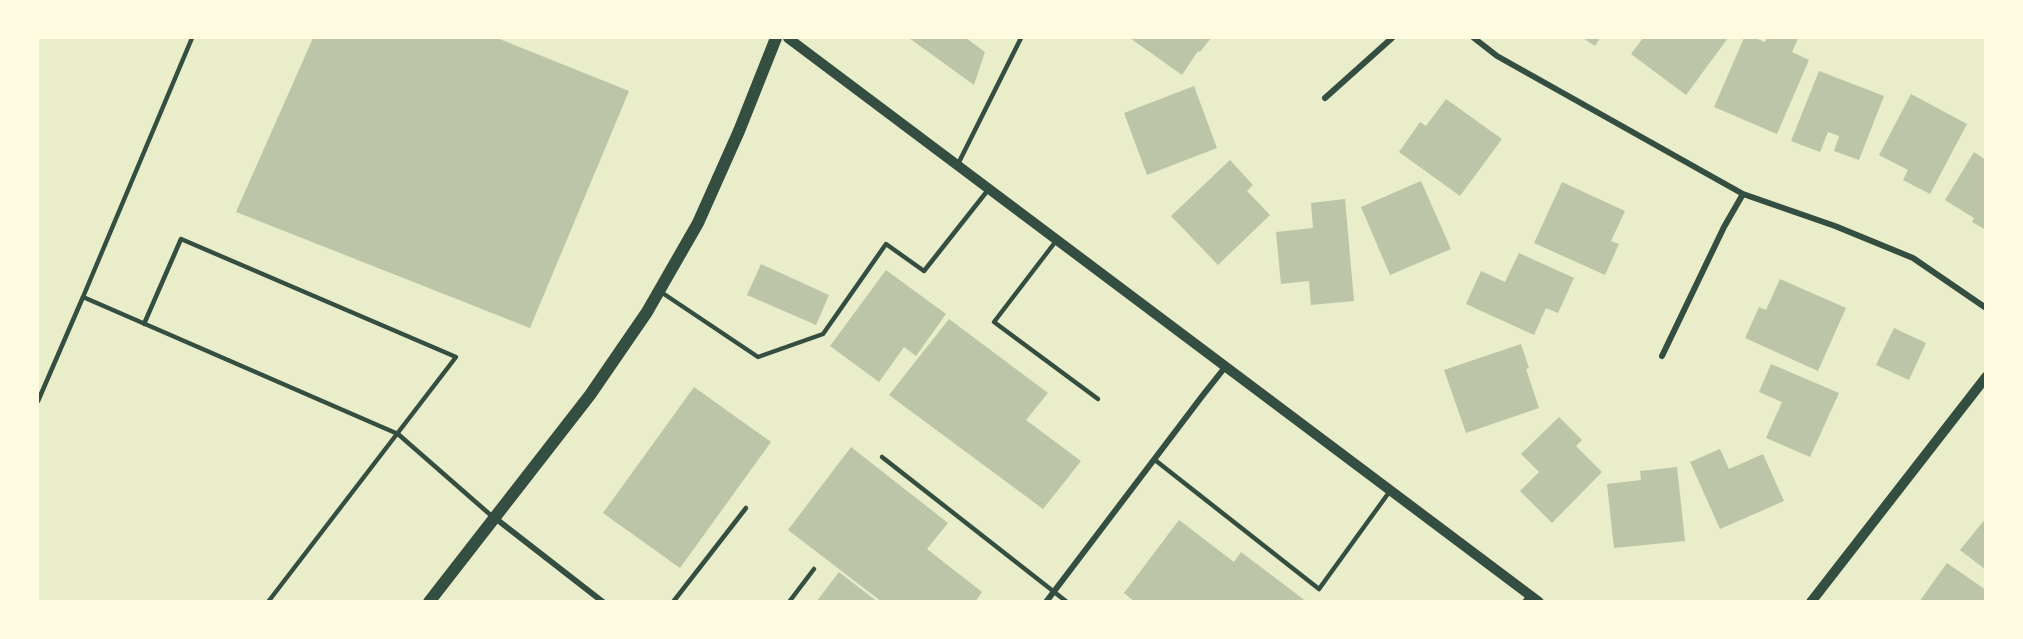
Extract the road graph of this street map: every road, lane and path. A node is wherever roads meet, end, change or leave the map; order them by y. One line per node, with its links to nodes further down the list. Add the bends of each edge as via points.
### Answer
1 (192, 38): 13 (lane)
2 (776, 38): 12 (main road, via 698,223)
3 (788, 38): 8 (street)
4 (1021, 38): 8 (lane)
5 (1392, 38): 7 (street)
6 (1474, 38): 10 (street, via 1497,57)
7 (1325, 98)
8 (958, 164): 9 (street)
9 (990, 188): 11 (street); 12 (lane, via 924,271 886,244 823,334 758,357)
10 (1743, 194): 14 (street, via 1913,258); 16 (street)
11 (1058, 239): 17 (street); 19 (lane, via 994,322)
12 (659, 291): 26 (main road, via 590,395)
13 (83, 297): 15 (lane); 20 (lane)
14 (1986, 308)
15 (144, 324): 21 (lane); 21 (lane, via 181,239 456,357)
16 (1662, 356)
17 (1227, 366): 23 (street); 24 (street)
18 (1986, 377): 38 (street)
19 (1098, 399)
20 (38, 401)
21 (398, 434): 26 (lane); 30 (lane)
22 (882, 457): 28 (lane)
23 (1155, 460): 24 (lane, via 1318,589); 28 (street)
24 (1391, 489): 29 (street)
25 (746, 508): 33 (lane)
26 (494, 518): 31 (main road); 32 (street)
27 (814, 569): 34 (lane)
28 (1054, 591): 35 (street); 36 (lane)
29 (1527, 598): 37 (street)
30 (268, 602)
31 (429, 602)
32 (603, 602)
33 (674, 602)
34 (789, 602)
35 (1046, 602)
36 (1067, 602)
37 (1539, 602)
38 (1811, 602)

